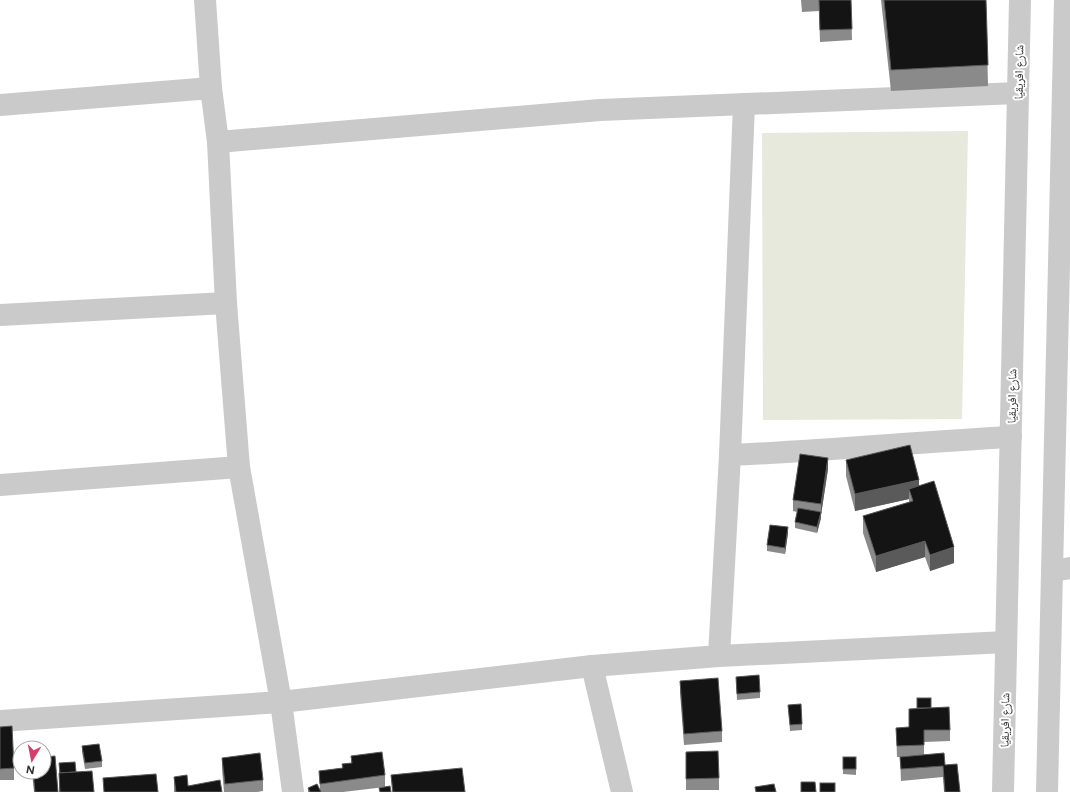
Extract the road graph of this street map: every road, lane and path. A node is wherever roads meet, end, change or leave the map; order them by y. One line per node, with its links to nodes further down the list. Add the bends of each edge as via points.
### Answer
1 (205, 0): 5 (street)
2 (1020, 0): 6 (street, شارع افريقيا)
3 (1065, 0): 4 (street)
4 (1067, 44): 10 (street)
5 (211, 88): 8 (street); 9 (street)
6 (1018, 93): 7 (street); 13 (street, شارع افريقيا)
7 (744, 104): 9 (street, via 600,110); 14 (street)
8 (0, 105)
9 (218, 142): 11 (street)
10 (1064, 292): 17 (street)
11 (226, 304): 12 (street); 15 (street)
12 (0, 315)
13 (1011, 437): 14 (street, via 816,451); 18 (street, شارع افريقيا)
14 (730, 454): 19 (street)
15 (239, 466): 16 (street); 21 (street)
16 (0, 485)
17 (1061, 569): 26 (street)
18 (1006, 642): 19 (street); 25 (street, شارع افريقيا)
19 (719, 656): 20 (street)
20 (592, 666): 21 (street); 24 (street)
21 (281, 702): 22 (street); 23 (street)
22 (0, 721)
23 (293, 792)
24 (622, 792)
25 (1003, 792)
26 (1047, 792)

